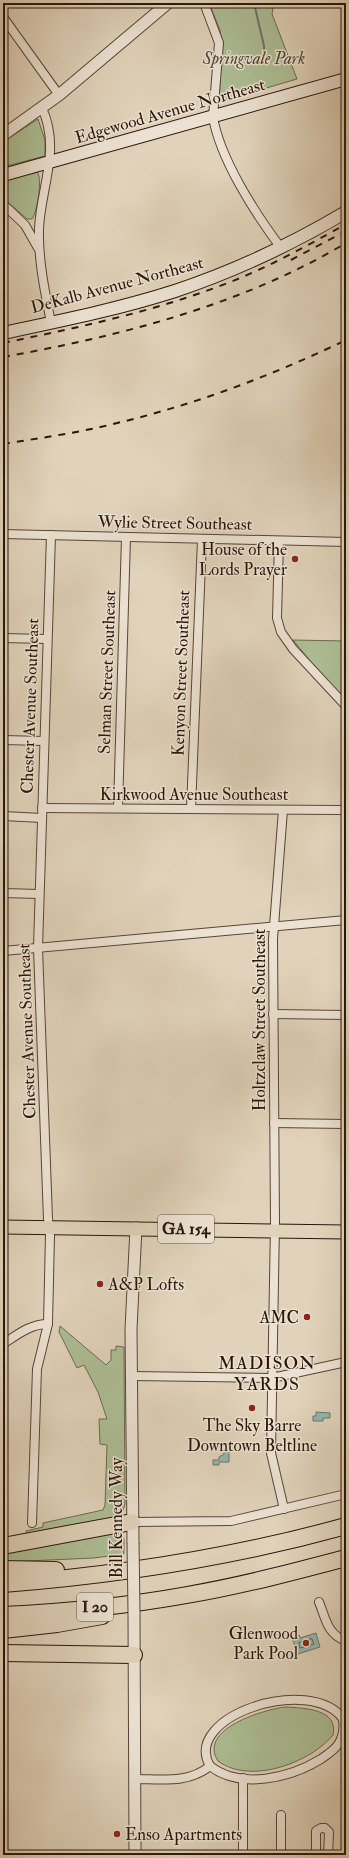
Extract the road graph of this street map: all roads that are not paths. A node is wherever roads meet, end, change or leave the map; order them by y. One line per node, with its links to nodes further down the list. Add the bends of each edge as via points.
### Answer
1 (168, 3): 5 (street)
2 (204, 3): 7 (street, via 219,43)
3 (3, 17): 5 (street)
4 (346, 79): 7 (main road, Edgewood Avenue Northeast)
5 (59, 95): 6 (street)
6 (42, 108): 8 (street); 9 (street, via 48,122)
7 (213, 117): 9 (main road, Edgewood Avenue Northeast); 13 (street, via 230,164 258,216)
8 (3, 136)
9 (51, 162): 10 (main road, Edgewood Avenue Northeast); 14 (street, via 41,212)
10 (3, 175)
11 (3, 204): 14 (street, via 25,225)
12 (346, 212): 13 (main road, DeKalb Avenue Northeast)
13 (281, 248): 15 (main road, DeKalb Avenue Northeast, via 225,273 174,291)
14 (39, 251): 15 (street)
15 (51, 323): 16 (main road, DeKalb Avenue Northeast)
16 (3, 333)
17 (3, 534): 18 (street, Wylie Street Southeast)
18 (51, 536): 19 (street, Wylie Street Southeast); 24 (street, Chester Avenue Southeast)
19 (126, 537): 20 (street, Wylie Street Southeast); 29 (street, Selman Street Southeast)
20 (202, 539): 21 (street, Wylie Street Southeast); 30 (street, Kenyon Street Southeast)
21 (279, 541): 22 (street, Wylie Street Southeast); 25 (street, via 277,618 281,632)
22 (346, 542)
23 (3, 638): 24 (street)
24 (47, 639): 27 (street, Chester Avenue Southeast)
25 (346, 706)
26 (3, 740): 27 (street)
27 (44, 741): 28 (street, Chester Avenue Southeast)
28 (42, 808): 29 (street, Kirkwood Avenue Southeast); 34 (street, Chester Avenue Southeast)
29 (118, 808): 30 (street, Kirkwood Avenue Southeast)
30 (191, 809): 31 (street, Kirkwood Avenue Southeast)
31 (283, 810): 32 (street, Kirkwood Avenue Southeast); 38 (street, Holtzclaw Street Southeast)
32 (346, 810)
33 (3, 816): 34 (street)
34 (42, 818): 36 (street, Chester Avenue Southeast)
35 (3, 893): 36 (street)
36 (39, 894): 39 (street, Chester Avenue Southeast)
37 (346, 920): 38 (street)
38 (274, 927): 39 (street); 41 (street, Holtzclaw Street Southeast)
39 (38, 948): 40 (street); 46 (street, Chester Avenue Southeast)
40 (3, 951)
41 (273, 1014): 42 (street); 43 (street, Holtzclaw Street Southeast)
42 (346, 1015)
43 (274, 1123): 44 (street); 48 (street, Holtzclaw Street Southeast)
44 (346, 1124)
45 (3, 1227): 46 (main road, GA 154)
46 (49, 1228): 47 (main road, GA 154); 50 (street, Chester Avenue Southeast)
47 (136, 1228): 48 (main road, GA 154); 53 (street, Bill Kennedy Way, via 131,1329)
48 (275, 1231): 49 (main road, GA 154); 54 (street, Holtzclaw Street Southeast)
49 (346, 1232)
50 (48, 1324): 51 (street, via 38,1324 29,1328); 58 (street, Chester Avenue Southeast, via 37,1370)
51 (3, 1344)
52 (346, 1362): 54 (street)
53 (132, 1376): 54 (street); 57 (street, Bill Kennedy Way)
54 (272, 1378): 56 (street, Holtzclaw Street Southeast, via 271,1453)
55 (346, 1494): 56 (street)
56 (284, 1509): 57 (street, via 231,1521)
57 (132, 1522): 60 (highway); 71 (street, Bill Kennedy Way, bridge)
58 (32, 1523)
59 (346, 1526): 62 (highway, I 20)
60 (3, 1546)
61 (346, 1558): 65 (highway, I 20, via 252,1582)
62 (174, 1565): 63 (highway, via 106,1569); 64 (highway, I 20)
63 (3, 1569)
64 (3, 1584)
65 (187, 1595): 67 (highway, I 20, via 121,1605); 68 (highway, via 97,1617)
66 (319, 1602): 69 (street, via 331,1632)
67 (3, 1615)
68 (3, 1630)
69 (346, 1640)
70 (3, 1654): 71 (highway)
71 (134, 1655): 75 (street, Bill Kennedy Way)
72 (344, 1719): 73 (street, via 337,1711 324,1704 307,1701 289,1699 253,1706 221,1725 211,1736 206,1753); 74 (street, via 343,1735 339,1745 312,1764 281,1776)
73 (210, 1766): 74 (street, via 216,1771); 75 (street, via 188,1778)
74 (243, 1778): 78 (street)
75 (134, 1779): 77 (street, Bill Kennedy Way)
76 (281, 1815): 79 (street)
77 (134, 1855)
78 (243, 1855)
79 (281, 1855)
80 (316, 1855): 81 (street, via 316,1831 321,1828 329,1832)
81 (328, 1855)

